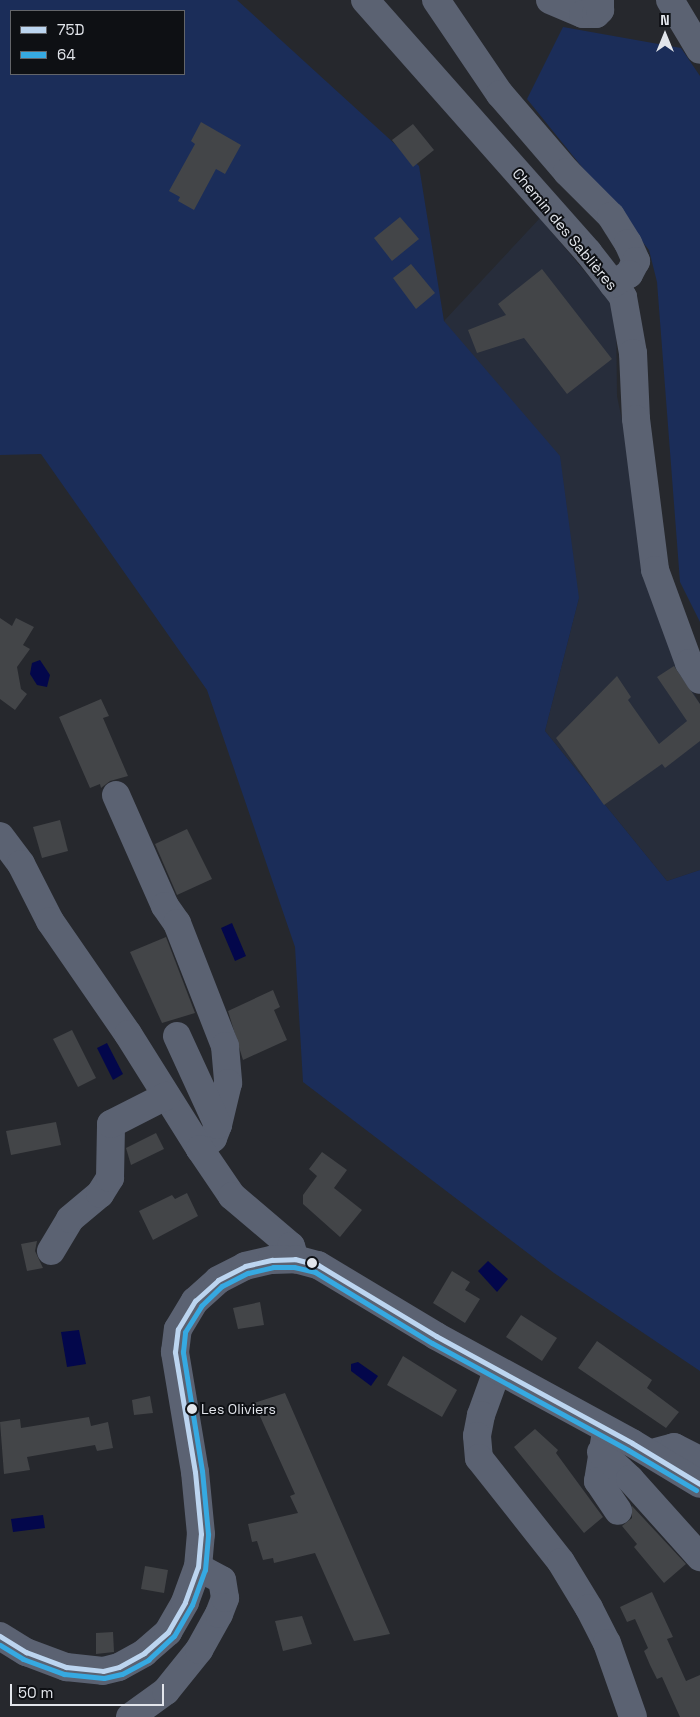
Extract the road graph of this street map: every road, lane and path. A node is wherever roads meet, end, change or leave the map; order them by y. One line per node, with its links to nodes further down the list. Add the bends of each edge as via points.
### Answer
1 (366, 0): 7 (street, Chemin des Sablières)
2 (436, 0): 7 (street, via 500,94 567,172 611,216 628,243 636,261 629,274)
3 (550, 0): 4 (street, via 583,14 596,14 600,10)
4 (600, 0)
5 (670, 0): 6 (street)
6 (700, 50)
7 (613, 284): 8 (street, Chemin des Sablières, via 623,297 633,353 636,419 655,570 689,663)
8 (700, 680)
9 (116, 795): 13 (street, via 165,906 177,923 225,1046 228,1083)
10 (0, 836): 12 (street, via 21,864 50,921)
11 (178, 1036): 13 (street)
12 (166, 1096): 14 (street); 15 (street, via 111,1124 110,1178 100,1194 70,1219)
13 (218, 1125): 14 (street, via 213,1138)
14 (200, 1149): 16 (street, via 232,1196 291,1246)
15 (51, 1251)
16 (295, 1259): 17 (street, via 318,1265); 24 (street, via 245,1266 218,1280 195,1301 178,1328 174,1352 199,1506)
17 (496, 1370): 18 (street); 27 (street, via 481,1415 477,1436 479,1458 561,1562 589,1608 607,1643)
18 (604, 1441): 19 (street); 22 (street, via 600,1488); 23 (street, via 630,1479)
19 (650, 1453): 20 (street, via 674,1447); 21 (street)
20 (700, 1460)
21 (700, 1484)
22 (618, 1511)
23 (700, 1557)
24 (198, 1567): 25 (street, via 185,1602 168,1632 144,1653 119,1667 103,1671 66,1667 26,1652); 26 (street, via 222,1580 225,1598 219,1614 199,1650 166,1691)
25 (0, 1636)
26 (130, 1717)
27 (633, 1717)

